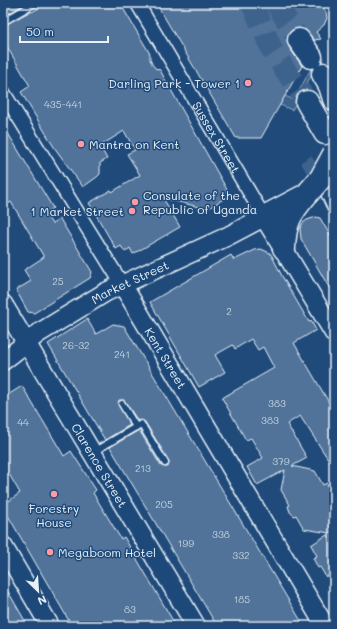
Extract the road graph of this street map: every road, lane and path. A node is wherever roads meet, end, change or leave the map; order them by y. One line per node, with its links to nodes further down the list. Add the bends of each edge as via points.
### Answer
1 (35, 3): 3 (lane)
2 (137, 3): 12 (street, Sussex Street)
3 (3, 22)
4 (311, 57): 6 (highway, via 330,86)
5 (3, 92): 15 (street, Kent Street)
6 (334, 99)
7 (308, 102): 8 (highway)
8 (326, 133)
9 (334, 154): 10 (highway, bridge, via 321,178)
10 (317, 194): 11 (street); 12 (highway); 14 (highway, via 295,207 285,232)
11 (334, 207)
12 (264, 217): 13 (street, Market Street); 14 (street, Sussex Street)
13 (226, 237): 14 (street, via 268,235); 15 (street, Market Street)
14 (284, 248): 17 (street, Sussex Street)
15 (122, 284): 18 (street, Market Street); 27 (street, Kent Street)
16 (3, 304): 18 (street, Clarence Street)
17 (334, 333)
18 (26, 343): 19 (street, Market Street); 22 (street, Clarence Street)
19 (3, 361)
20 (122, 404): 21 (lane)
21 (136, 427): 22 (lane); 23 (lane, via 142,424)
22 (92, 453): 26 (street, Clarence Street)
23 (165, 463)
24 (3, 546): 25 (street)
25 (50, 626)
26 (196, 626)
27 (324, 626)

